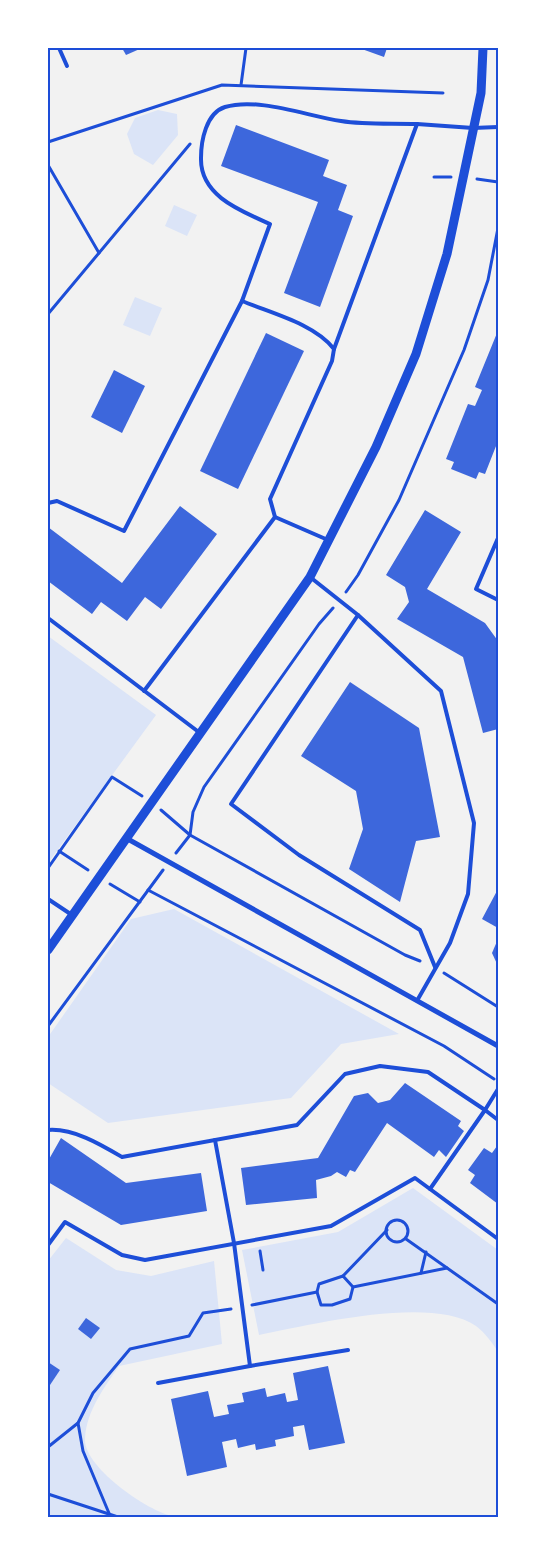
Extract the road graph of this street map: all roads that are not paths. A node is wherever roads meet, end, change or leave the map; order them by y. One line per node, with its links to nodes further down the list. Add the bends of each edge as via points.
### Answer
1 (59, 48): 3 (lane)
2 (483, 48): 6 (street, via 481,93)
3 (67, 66)
4 (417, 124): 6 (lane); 7 (lane, via 343,121 253,104 224,107 206,124 200,167 212,190 229,205 270,224); 8 (lane)
5 (498, 127): 6 (lane)
6 (473, 128): 12 (street, via 447,254 416,354 376,447)
7 (242, 301): 8 (lane, via 315,331); 9 (lane, via 124,531 57,501)
8 (334, 349): 10 (lane, via 270,499)
9 (48, 503)
10 (275, 517): 12 (lane); 17 (lane)
11 (498, 538): 14 (lane, via 476,589)
12 (328, 540): 13 (street)
13 (310, 577): 15 (lane); 18 (street)
14 (498, 600)
15 (358, 615): 23 (lane, via 441,691 474,823 468,894 450,943); 23 (lane, via 231,804 299,855 420,930)
16 (48, 618): 17 (lane)
17 (144, 691): 18 (lane)
18 (200, 733): 19 (street)
19 (126, 838): 21 (street); 24 (street)
20 (48, 898): 21 (lane)
21 (72, 915): 22 (street)
22 (48, 950)
23 (435, 967): 24 (lane)
24 (418, 999): 25 (street)
25 (498, 1046)
26 (498, 1089): 27 (lane)
27 (485, 1110): 28 (lane); 30 (lane, via 428,1072 380,1066 345,1074 297,1125); 31 (lane)
28 (498, 1120)
29 (48, 1130): 30 (lane, via 57,1129 96,1142 122,1157)
30 (215, 1140): 33 (lane)
31 (430, 1188): 32 (lane); 33 (lane, via 415,1178 331,1226)
32 (498, 1239)
33 (234, 1243): 34 (lane, via 145,1260 122,1255 65,1222); 36 (lane)
34 (48, 1245)
35 (348, 1350): 36 (lane)
36 (250, 1366): 37 (lane)
37 (158, 1384)

